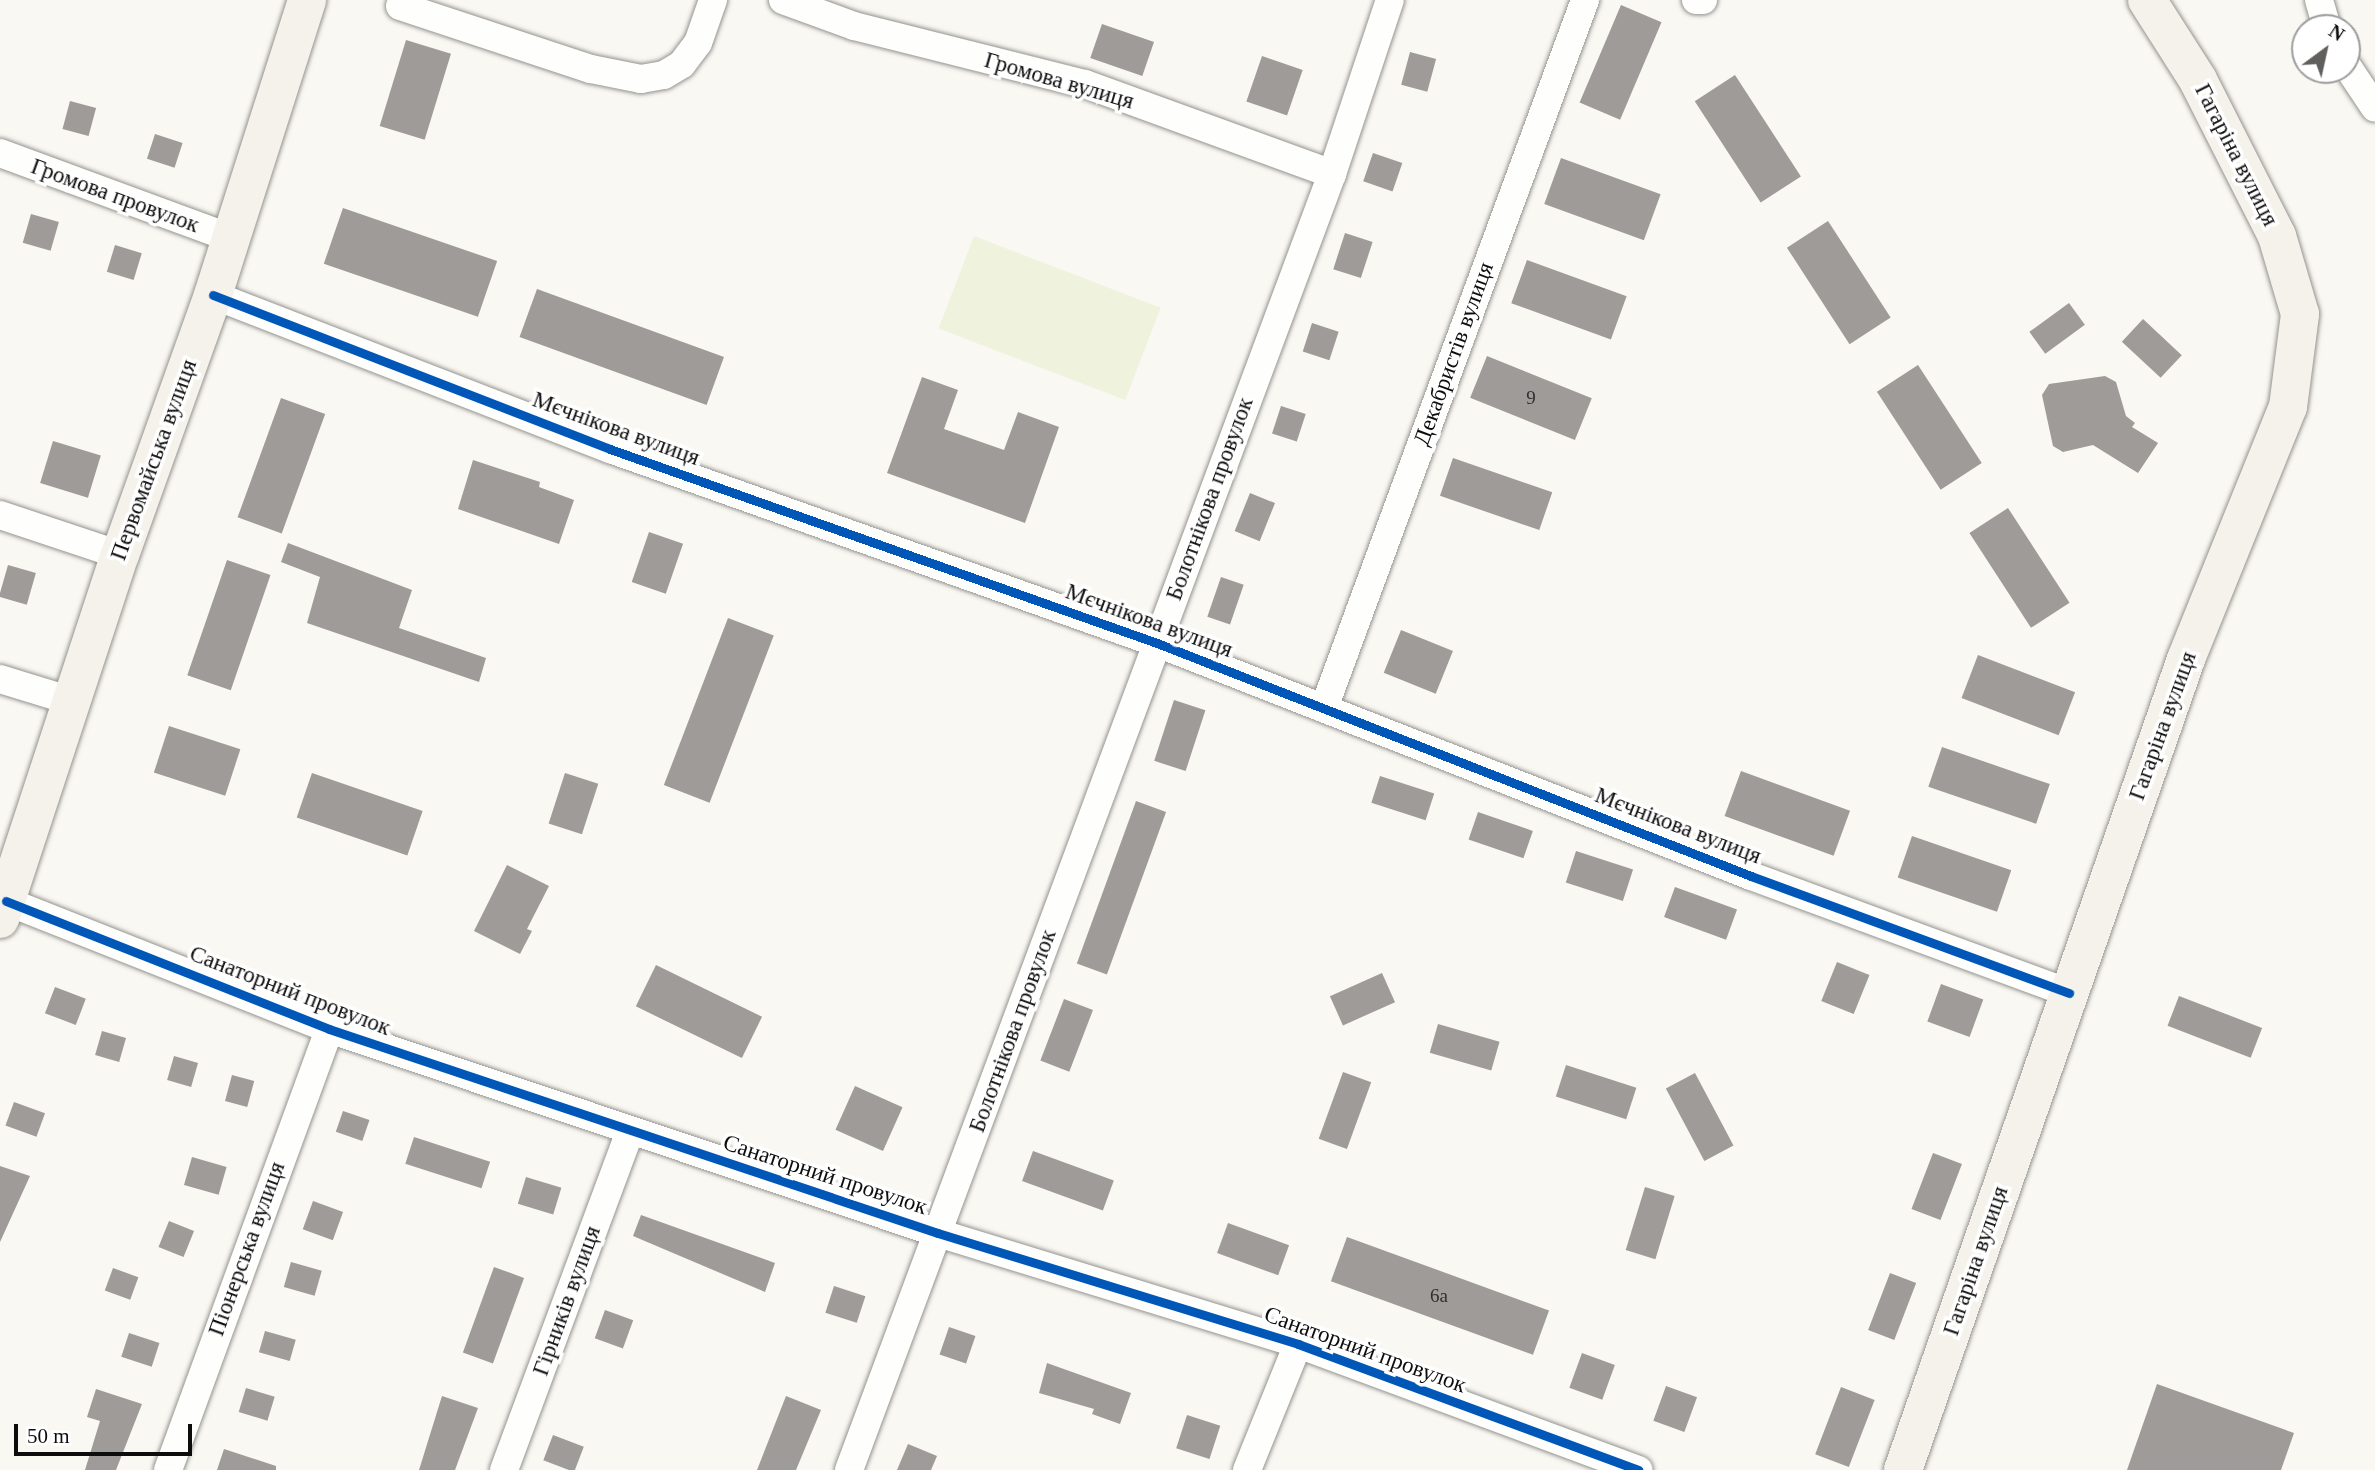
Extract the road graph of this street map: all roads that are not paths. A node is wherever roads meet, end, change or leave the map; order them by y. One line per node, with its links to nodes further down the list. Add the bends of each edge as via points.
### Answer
1 (307, 0): 14 (main road, Первомайська вулиця)
2 (713, 0): 9 (street, via 698,43 682,64 664,75 641,79 591,69)
3 (783, 0): 13 (street, Громова вулиця, via 854,26 1085,84)
4 (1390, 0): 13 (street, Болотнікова провулок)
5 (1585, 0): 21 (street, Декабристів вулиця)
6 (1696, 0): 7 (street)
7 (1703, 0)
8 (2147, 0): 23 (main road, Гагаріна вулиця, via 2198,80 2277,236 2301,314 2288,407 2186,659)
9 (396, 2)
10 (2359, 84): 11 (street)
11 (2375, 108)
12 (0, 153): 14 (street, Громова провулок)
13 (1332, 174): 18 (street, Болотнікова провулок)
14 (231, 238): 15 (main road, Первомайська вулиця)
15 (213, 295): 17 (main road, Первомайська вулиця); 18 (street, Мєчнікова вулиця, via 610,449)
16 (0, 515): 17 (street)
17 (120, 555): 20 (main road, Первомайська вулиця)
18 (1157, 643): 21 (street, Мєчнікова вулиця); 26 (street, Болотнікова провулок)
19 (0, 679): 20 (street)
20 (72, 702): 22 (main road, Первомайська вулиця)
21 (1324, 708): 23 (street, Мєчнікова вулиця)
22 (3, 910): 24 (street, Санаторний провулок)
23 (2069, 993): 33 (main road, Гагаріна вулиця)
24 (329, 1029): 25 (street, Санаторний провулок); 28 (street, Піонерська вулиця)
25 (630, 1132): 26 (street, Санаторний провулок); 29 (street, Гірників вулиця)
26 (938, 1233): 27 (street, Санаторний провулок); 30 (street, Болотнікова провулок)
27 (1298, 1344): 31 (street); 32 (street, Санаторний провулок)
28 (168, 1470)
29 (504, 1470)
30 (849, 1470)
31 (1247, 1470)
32 (1638, 1470)
33 (1903, 1470)

